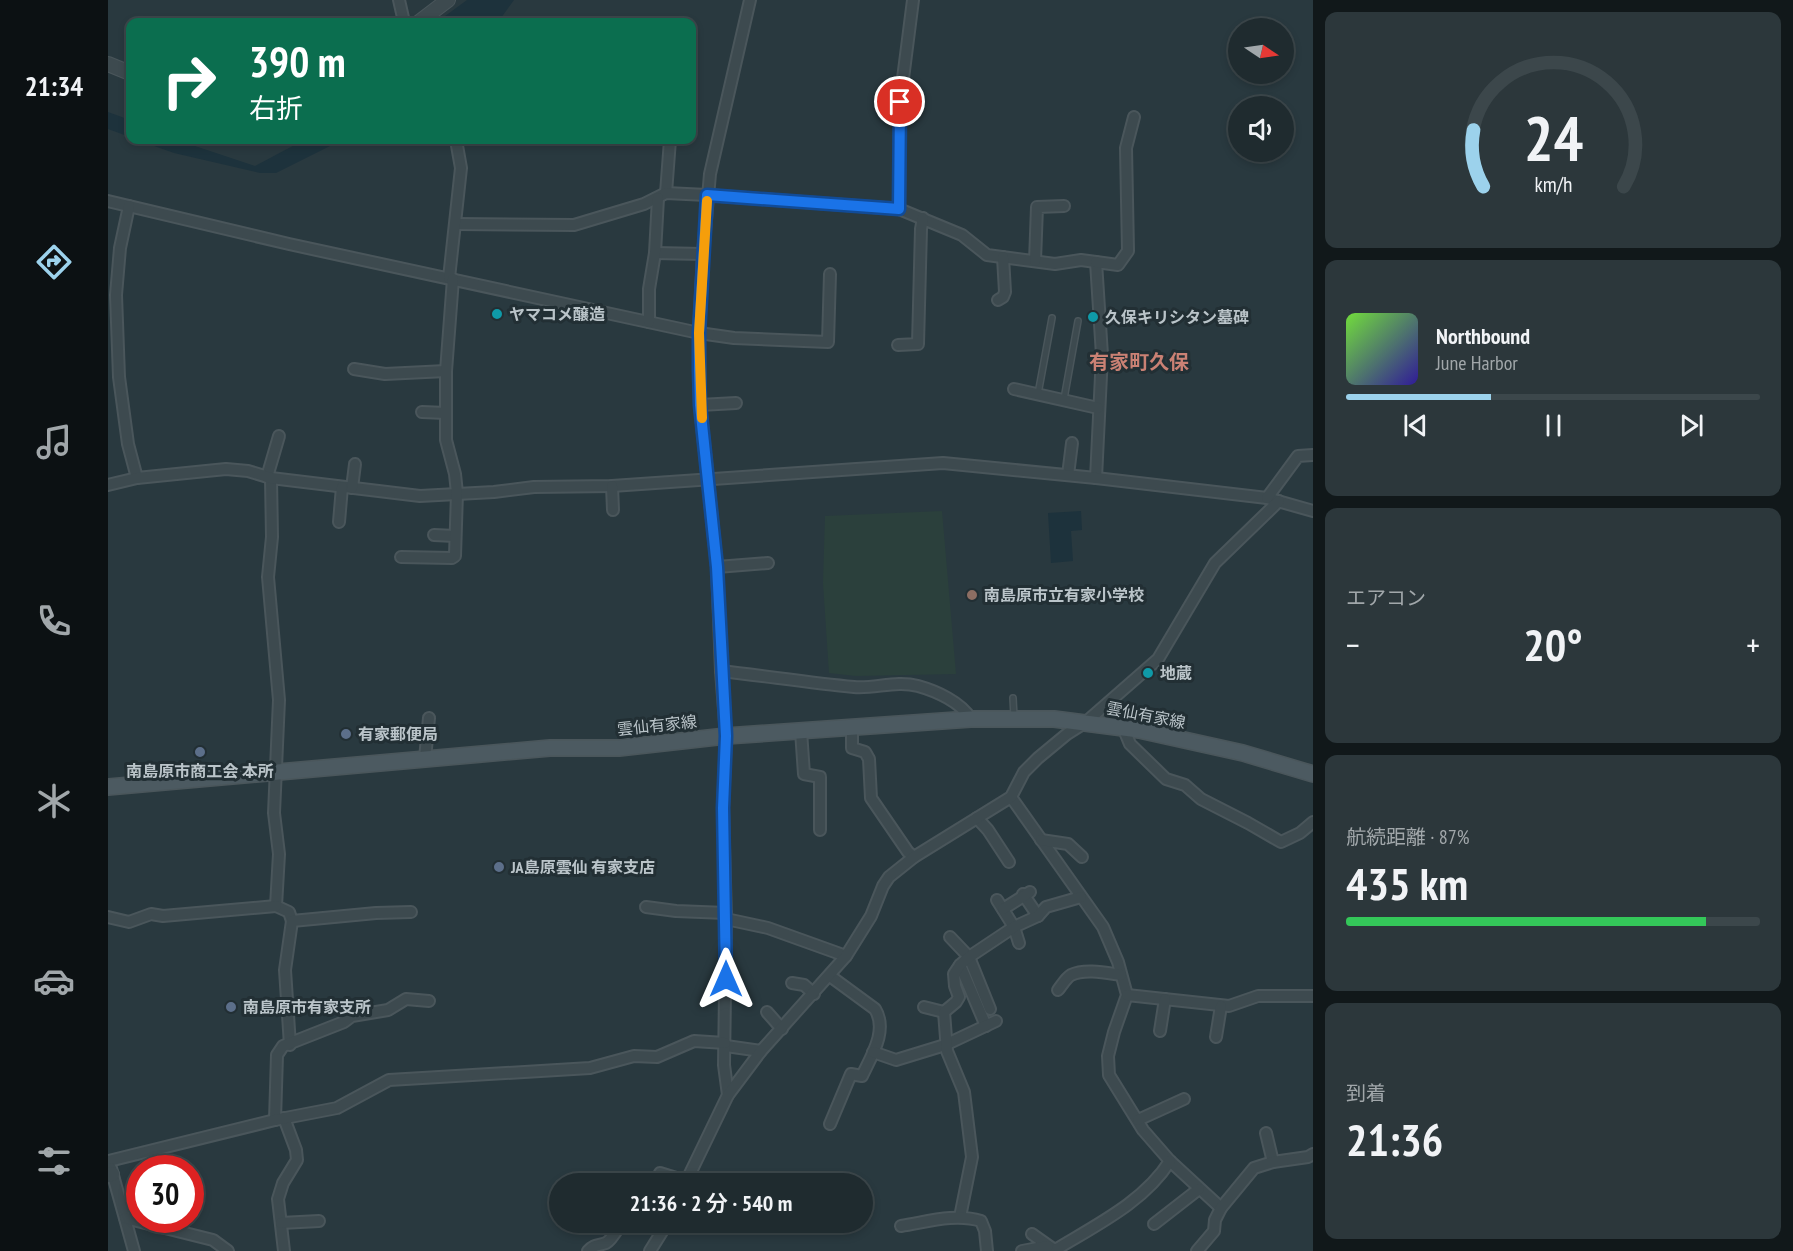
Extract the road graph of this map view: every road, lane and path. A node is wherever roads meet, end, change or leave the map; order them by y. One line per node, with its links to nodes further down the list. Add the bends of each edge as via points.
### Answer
1 (399, 0): 5 (street)
2 (448, 0): 6 (street)
3 (750, 0): 12 (street)
4 (913, 0): 17 (street, via 900,102)
5 (403, 18)
6 (424, 18)
7 (108, 64): 8 (street)
8 (126, 71)
9 (1134, 117): 24 (street, via 1126,148 1128,250 1118,265)
10 (457, 144): 19 (street, via 461,168)
11 (669, 144): 13 (street)
12 (707, 195): 13 (street); 17 (street); 21 (street)
13 (662, 196): 19 (street, via 574,225); 20 (street)
14 (108, 201): 15 (street)
15 (129, 206): 26 (street); 31 (street, via 120,248)
16 (1064, 206): 23 (street, via 1037,207)
17 (899, 209): 18 (street)
18 (923, 218): 22 (street, via 962,235 987,255); 33 (street, via 918,344)
19 (456, 224): 26 (street)
20 (655, 253): 21 (street); 30 (street)
21 (703, 254): 32 (street)
22 (1004, 257): 23 (street); 27 (street, via 1005,292)
23 (1035, 261): 24 (street)
24 (1096, 262): 41 (street, via 1102,355)
25 (830, 274): 32 (street, via 828,342)
26 (451, 278): 30 (street); 35 (street)
27 (998, 300)
28 (1052, 318): 37 (lane)
29 (1078, 321): 38 (lane)
30 (649, 322): 32 (street)
31 (113, 326): 50 (street, via 128,444)
32 (699, 333): 40 (street)
33 (898, 345)
34 (354, 369): 35 (street, via 386,374)
35 (446, 371): 43 (street)
36 (1014, 389): 37 (street)
37 (1038, 394): 38 (street)
38 (1064, 400): 41 (street)
39 (736, 403): 40 (street)
40 (700, 405): 51 (street)
41 (1098, 408): 52 (street)
42 (422, 412): 43 (street)
43 (446, 413): 56 (street, via 446,440)
44 (279, 436): 49 (street)
45 (1071, 443): 48 (street)
46 (1313, 455): 57 (street, via 1298,456)
47 (355, 464): 55 (street)
48 (1068, 475): 51 (street, via 943,463); 52 (street)
49 (269, 477): 50 (street, via 226,469); 55 (street); 78 (street, via 272,537 268,577 279,700)
50 (137, 478): 53 (street)
51 (708, 478): 54 (street); 66 (street)
52 (1096, 478): 57 (street)
53 (108, 485)
54 (612, 486): 56 (street); 59 (street)
55 (347, 487): 56 (street, via 420,496); 61 (street)
56 (457, 493): 63 (street)
57 (1267, 498): 58 (street)
58 (1279, 501): 60 (street); 72 (street, via 1215,563 1158,659)
59 (613, 510)
60 (1313, 511)
61 (339, 522)
62 (434, 535): 63 (street)
63 (455, 536): 64 (street, via 452,558)
64 (401, 557)
65 (768, 563): 66 (street)
66 (717, 567): 67 (street)
67 (722, 671): 70 (street, via 857,687 914,685 952,701); 76 (street)
68 (1012, 698): 71 (lane)
69 (429, 718): 77 (street)
70 (971, 719): 71 (main road, 雲仙有家線); 73 (main road, 雲仙有家線)
71 (1014, 719): 72 (main road, 雲仙有家線)
72 (1086, 722): 74 (main road, 雲仙有家線); 81 (street, via 1024,772)
73 (852, 728): 75 (main road, 雲仙有家線); 86 (street, via 852,747 865,752 869,759 871,798)
74 (1123, 728): 79 (main road, 雲仙有家線, via 1243,753); 83 (street, via 1130,744 1166,779 1185,785 1201,799 1281,842)
75 (801, 731): 76 (main road, 雲仙有家線); 84 (street, via 804,774 820,777)
76 (726, 736): 77 (main road, 雲仙有家線, via 619,748 550,748); 93 (street)
77 (425, 758): 78 (main road, 雲仙有家線)
78 (276, 771): 80 (main road, 雲仙有家線); 90 (street)
79 (1313, 774)
80 (108, 787)
81 (1011, 797): 82 (street); 85 (street)
82 (977, 818): 86 (street); 88 (street)
83 (1313, 822)
84 (820, 830)
85 (1041, 840): 87 (street, via 1068,844); 89 (street)
86 (914, 857): 100 (street, via 889,877)
87 (1082, 857)
88 (1009, 862)
89 (1081, 897): 94 (street, via 1046,908); 102 (street, via 1103,927)
90 (276, 906): 95 (street, via 151,914 129,922); 96 (street, via 289,912)
91 (646, 907): 93 (street)
92 (411, 912): 96 (street)
93 (726, 916): 100 (street); 122 (street)
94 (1038, 916): 97 (street); 97 (street, via 1026,893 1000,904)
95 (108, 917)
96 (292, 921): 121 (street, via 285,970)
97 (1014, 927): 99 (street); 101 (street)
98 (950, 937): 101 (street)
99 (1019, 943)
100 (846, 956): 103 (street)
101 (964, 961): 113 (street); 115 (street, via 954,974 959,997); 117 (street)
102 (1121, 975): 105 (street, via 1078,973); 107 (street)
103 (830, 976): 106 (street); 125 (street, via 879,1016 880,1036)
104 (792, 983): 106 (street, via 804,985)
105 (1058, 990)
106 (814, 994): 118 (street)
107 (1127, 995): 109 (street); 129 (street, via 1108,1056 1109,1075)
108 (1313, 996): 111 (street, via 1258,996)
109 (1165, 999): 111 (street); 119 (street)
110 (429, 1001): 121 (street, via 406,999 388,1010 352,1016)
111 (1221, 1006): 120 (street)
112 (924, 1007): 115 (street)
113 (990, 1010)
114 (767, 1012): 118 (street)
115 (944, 1012): 123 (street)
116 (996, 1021): 117 (street)
117 (986, 1026): 123 (street)
118 (782, 1029): 124 (street)
119 (1160, 1031)
120 (1216, 1037)
121 (290, 1045): 128 (street, via 283,1046 277,1055)
122 (725, 1045): 124 (street); 126 (street); 128 (street, via 694,1041 657,1057 634,1056 590,1068 389,1080 337,1108)
123 (945, 1045): 125 (street, via 896,1059); 139 (street, via 964,1092 972,1157)
124 (761, 1051): 126 (street)
125 (873, 1053): 130 (street, via 862,1076 851,1074)
126 (728, 1095): 136 (street)
127 (1184, 1099): 129 (street)
128 (280, 1119): 135 (street); 142 (street, via 297,1160 278,1199)
129 (1138, 1120): 133 (street)
130 (830, 1124)
131 (1266, 1133): 134 (street)
132 (1313, 1154): 134 (street)
133 (1170, 1161): 137 (street); 148 (street, via 1141,1195 1100,1224)
134 (1273, 1162): 138 (street, via 1254,1168)
135 (109, 1166): 140 (street)
136 (690, 1173)
137 (1199, 1189): 138 (street); 143 (street)
138 (1221, 1208): 156 (street, via 1214,1231)
139 (960, 1217): 144 (street); 154 (street, via 981,1221)
140 (125, 1218): 149 (street); 150 (street, via 213,1239)
141 (319, 1221): 142 (street)
142 (281, 1223): 151 (street)
143 (1154, 1224)
144 (901, 1226)
145 (614, 1233): 152 (street, via 606,1243)
146 (661, 1233): 153 (street)
147 (1032, 1234): 148 (street)
148 (1053, 1249): 155 (street)
149 (134, 1251)
150 (228, 1251)
151 (284, 1251)
152 (588, 1251)
153 (650, 1251)
154 (987, 1251)
155 (1022, 1251)
156 (1197, 1251)

